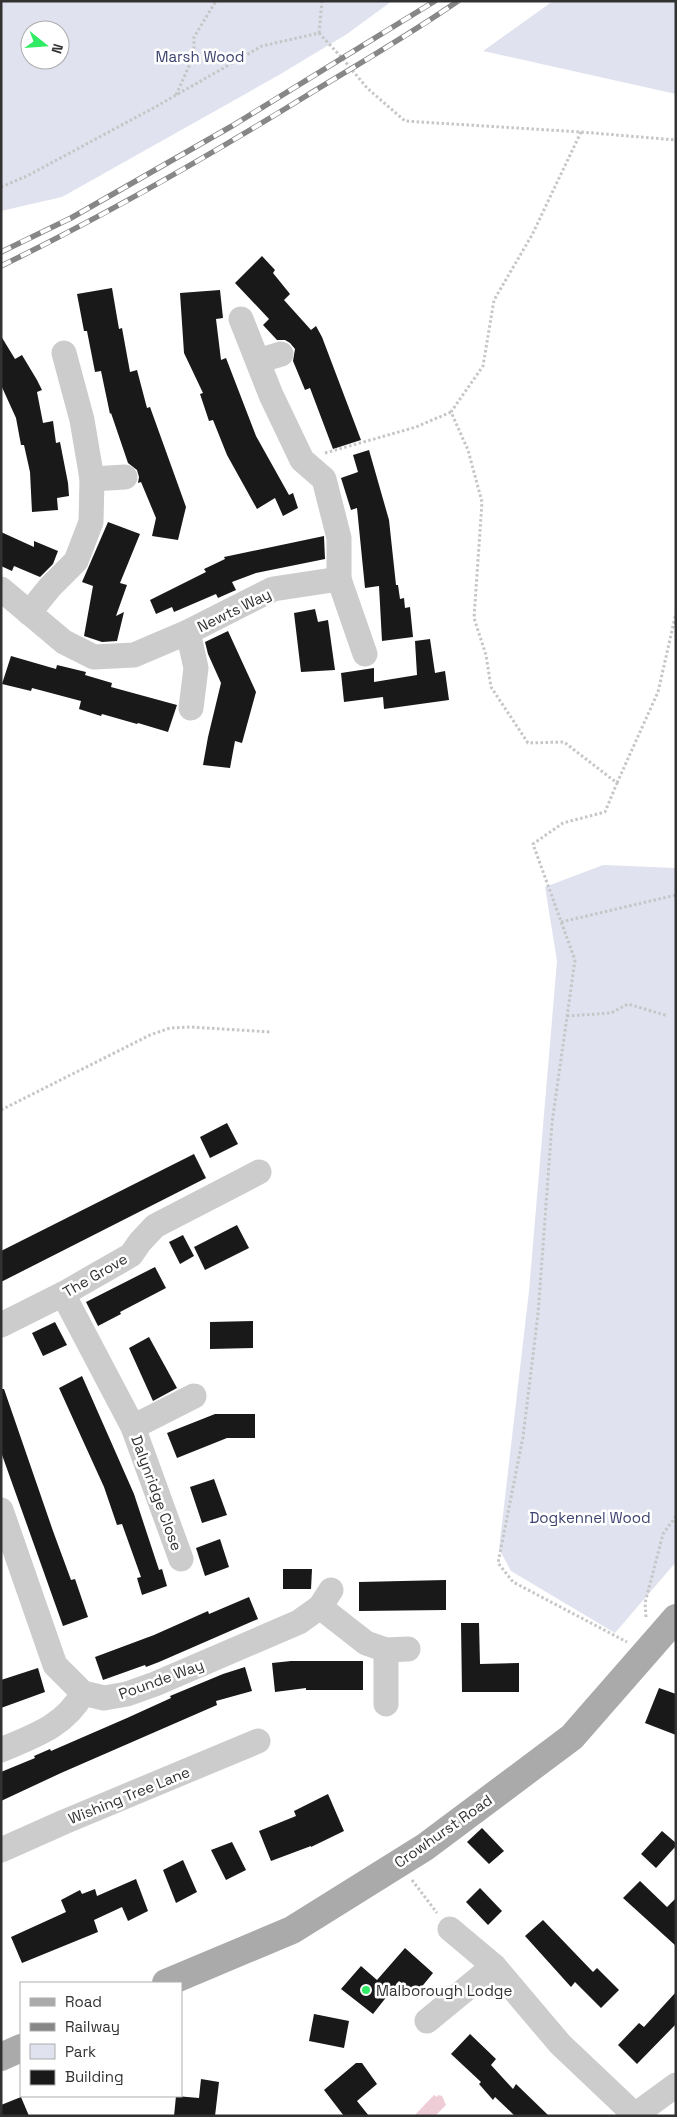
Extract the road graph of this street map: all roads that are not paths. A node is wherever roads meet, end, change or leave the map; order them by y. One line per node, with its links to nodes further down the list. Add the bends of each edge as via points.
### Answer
1 (242, 320): 4 (street)
2 (64, 353): 6 (street, via 82,420)
3 (281, 354): 4 (street)
4 (258, 361): 7 (street, via 302,460 324,479 339,538)
5 (125, 477): 6 (street)
6 (92, 479): 9 (street, via 90,522 76,561)
7 (339, 579): 10 (street, Newts Way, via 273,590); 11 (street)
8 (1, 589): 9 (street, Newts Way)
9 (29, 613): 10 (street, Newts Way, via 64,642 94,658 134,655)
10 (188, 632): 12 (street, Newts Way, via 196,668)
11 (365, 654)
12 (191, 708)
13 (259, 1172): 14 (street, The Grove, via 155,1226 131,1255)
14 (63, 1294): 15 (street, The Grove); 17 (street, Dalynridge Close)
15 (1, 1325)
16 (194, 1396): 17 (street, Dalynridge Close)
17 (133, 1427): 19 (street, Dalynridge Close)
18 (1, 1510): 21 (street, via 56,1665)
19 (181, 1560)
20 (676, 1618): 28 (main road, Crowhurst Road, via 572,1737 426,1847 292,1930)
21 (83, 1693): 22 (street, Pounde Way, via 104,1698 137,1691 291,1626 326,1598 366,1643 397,1649); 24 (street, via 58,1723)
22 (386, 1704)
23 (258, 1741): 25 (street, Wishing Tree Lane)
24 (1, 1750)
25 (1, 1850)
26 (450, 1929): 27 (street)
27 (494, 1966): 29 (street); 33 (street, via 560,2044)
28 (168, 1982)
29 (426, 2021)
30 (20, 2048): 31 (main road)
31 (1, 2056)
32 (676, 2085): 33 (street)
33 (636, 2115)

